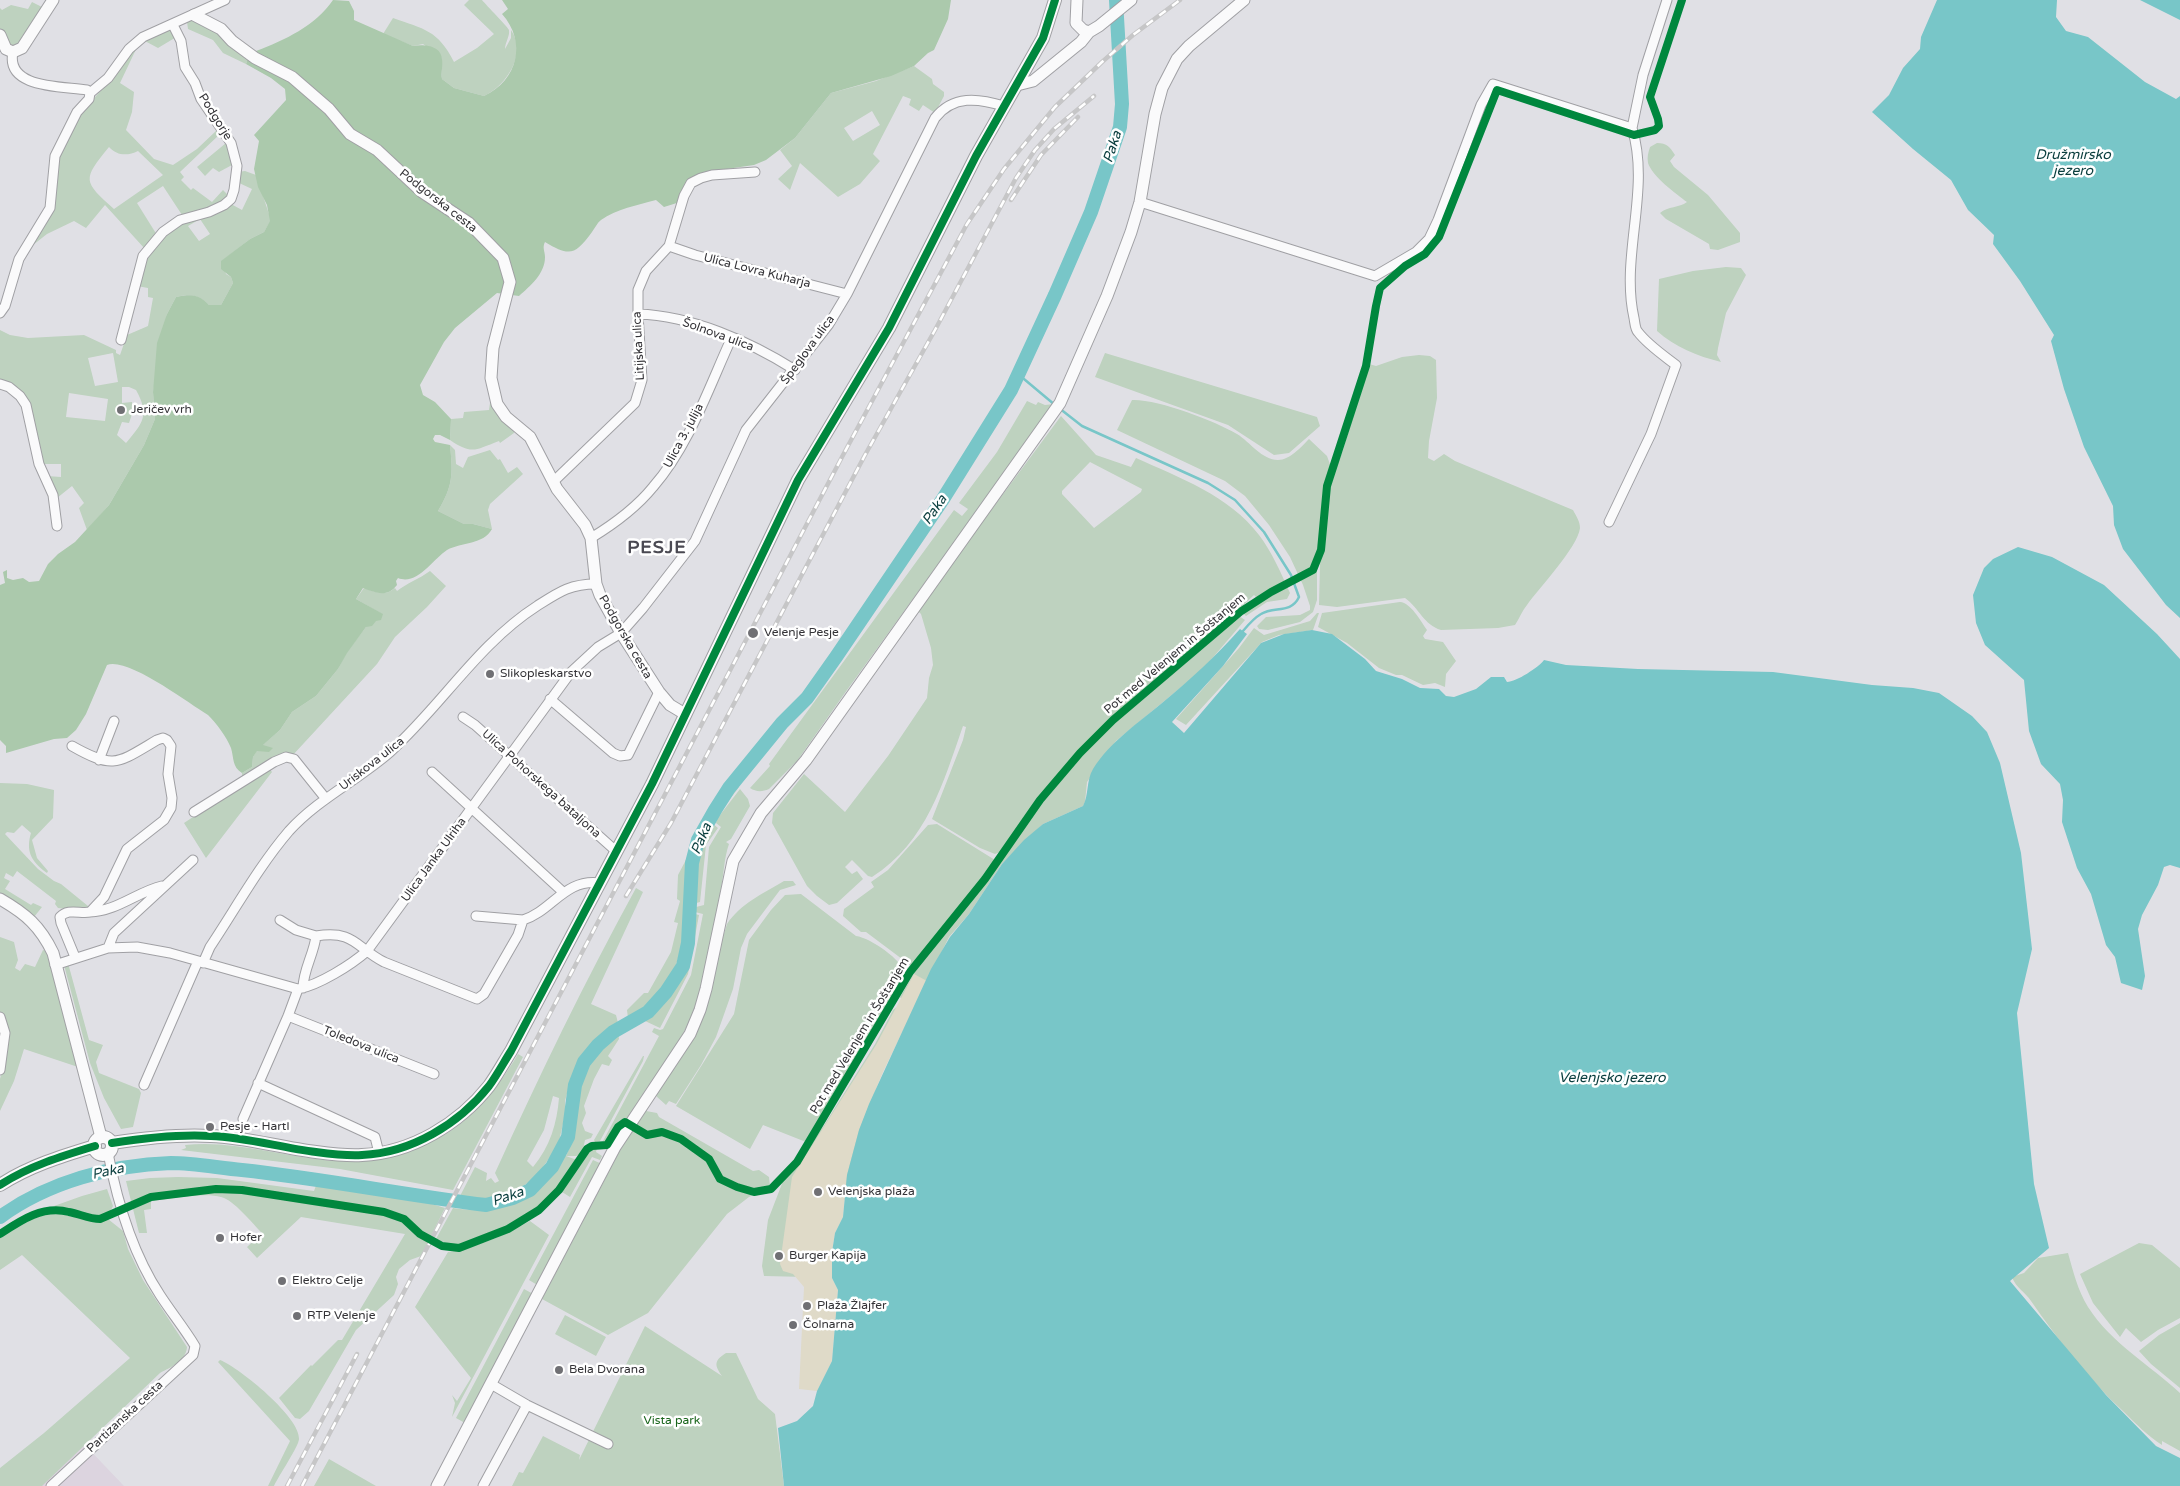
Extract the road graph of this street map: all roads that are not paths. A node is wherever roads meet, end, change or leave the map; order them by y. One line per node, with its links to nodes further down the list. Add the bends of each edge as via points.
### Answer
1 (53, 0): 12 (street, via 30,38 22,48)
2 (226, 0): 8 (street)
3 (1055, 0): 13 (main road, via 1043,38)
4 (1077, 0): 10 (street, via 1076,23 1083,30)
5 (1131, 0): 10 (street)
6 (1244, 0): 18 (street, via 1189,46 1169,73 1155,114)
7 (1667, 0): 16 (street, via 1643,75)
8 (194, 15): 9 (street); 27 (street, Podgorska cesta, via 221,29 255,58 292,77 329,109 350,134 377,150 409,181 469,223 497,250 508,269 510,282 493,348 491,378 494,396 502,412 530,437)
9 (173, 25): 14 (street, via 134,44 108,78); 24 (street, Podgorje, via 181,41 185,67 201,99 232,143 237,166 234,190 224,205 180,220 163,232 143,256)
10 (1094, 29): 13 (street, via 1033,81)
11 (0, 35): 12 (street, via 6,49)
12 (13, 52): 14 (street, via 14,69 25,79)
13 (1017, 85): 15 (main road)
14 (90, 93): 21 (street, via 55,156 50,208 20,259)
15 (1004, 106): 20 (street, Špeglova ulica, via 958,101 942,109 903,179); 35 (main road, via 888,328 798,480)
16 (1632, 128): 18 (street, via 1493,84 1481,105 1429,239 1416,252 1375,276); 28 (street, via 1637,150 1637,193 1629,276 1630,299 1637,331 1676,365 1651,434)
17 (755, 172): 19 (street, via 712,175 691,183)
18 (1140, 202): 72 (street, via 1107,296 1060,404 806,760 761,813 733,861 706,989 690,1034 615,1147)
19 (669, 246): 20 (street, Ulica Lovra Kuharja); 22 (street, Litijska ulica, via 642,278 638,290)
20 (847, 294): 25 (street, Špeglova ulica)
21 (0, 313)
22 (638, 314): 23 (street, Šolnova ulica, via 674,319); 27 (street, Litijska ulica, via 642,380 635,403)
23 (732, 337): 25 (street, Šolnova ulica); 30 (street, Ulica 3. julija, via 682,446 662,477 629,511)
24 (121, 340)
25 (795, 370): 32 (street, Špeglova ulica, via 746,430 694,541)
26 (0, 384): 29 (street, via 9,387 26,405 39,464 53,495)
27 (553, 482): 30 (street, Podgorska cesta, via 581,518)
28 (1609, 522)
29 (57, 526)
30 (590, 538): 31 (street, Podgorska cesta)
31 (596, 584): 32 (street, Podgorska cesta); 42 (street, Uriskova ulica, via 565,589 507,626 388,754)
32 (621, 633): 33 (street, Podgorska cesta); 34 (street, Ulica Janka Ulriha, via 584,659)
33 (659, 692): 34 (street, via 628,755 624,757 613,753); 35 (street, Podgorska cesta, via 670,705)
34 (550, 699): 39 (street, Ulica Janka Ulriha)
35 (685, 714): 45 (main road)
36 (463, 717): 39 (street, Ulica Pohorskega bataljona)
37 (114, 721): 40 (street)
38 (72, 746): 40 (street)
39 (509, 756): 43 (street, Ulica Janka Ulriha); 45 (street, Ulica Pohorskega bataljona)
40 (99, 760): 51 (street, via 114,762 157,740 167,740 171,746 168,774 172,798 164,820 128,849 104,897)
41 (432, 772): 43 (street)
42 (326, 800): 44 (street, via 294,759 286,757); 59 (street, Uriskova ulica, via 291,829 272,851)
43 (472, 808): 49 (street); 57 (street, Ulica Janka Ulriha)
44 (194, 812)
45 (617, 852): 47 (main road)
46 (193, 860): 48 (street)
47 (600, 884): 49 (street, via 583,884); 70 (main road, via 489,1086 442,1129 410,1144)
48 (165, 885): 51 (street, via 106,911); 56 (street, via 114,933)
49 (563, 892): 54 (street, via 536,915)
50 (0, 899): 60 (street, via 34,922 53,953)
51 (90, 912): 58 (street, via 69,912 60,917)
52 (476, 916): 54 (street)
53 (280, 920): 55 (street, via 296,930)
54 (523, 920): 57 (street, via 518,935 484,994 477,999 384,962)
55 (316, 936): 57 (street, via 349,938); 61 (street)
56 (108, 948): 58 (street); 59 (street, via 152,949)
57 (367, 951): 61 (street, Ulica Janka Ulriha, via 358,959)
58 (75, 957): 60 (street)
59 (200, 962): 61 (street); 67 (street, Uriskova ulica)
60 (56, 966): 69 (street)
61 (301, 988): 62 (street)
62 (288, 1016): 65 (street, Toledova ulica); 66 (street)
63 (0, 1017): 64 (street, via 5,1034)
64 (0, 1070)
65 (434, 1074)
66 (258, 1083): 68 (street); 70 (street, via 375,1137)
67 (144, 1085)
68 (242, 1119)
69 (105, 1148): 70 (main road, via 149,1138 210,1136 316,1152); 71 (main road, via 66,1154 16,1174); 75 (street, Partizanska cesta, via 140,1256 159,1293 195,1346 194,1354)
70 (379, 1153)
71 (0, 1185)
72 (491, 1384): 73 (street); 76 (street)
73 (527, 1405): 74 (street); 77 (street)
74 (608, 1444)
75 (50, 1486)
76 (437, 1486)
77 (483, 1486)

